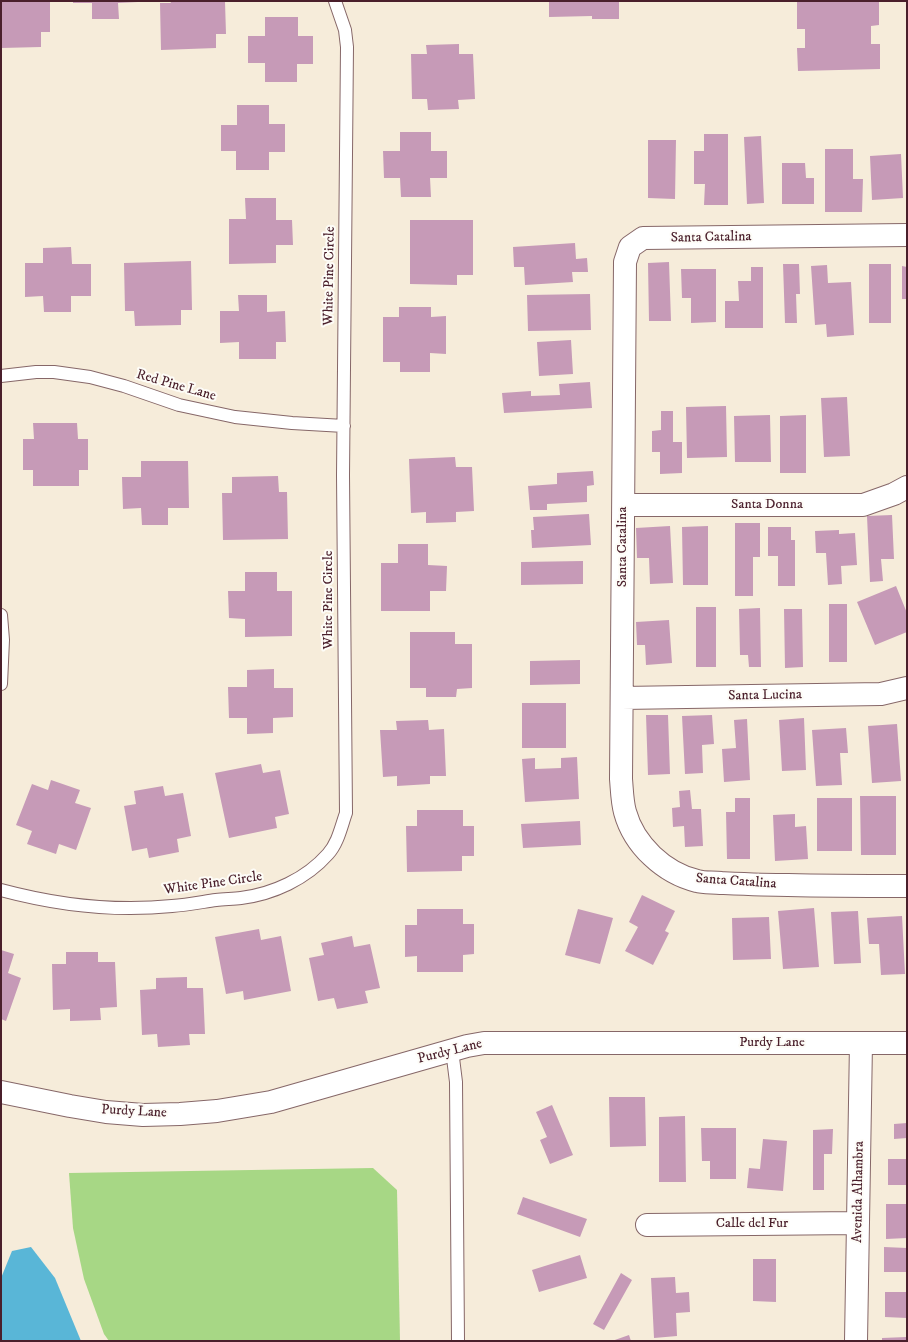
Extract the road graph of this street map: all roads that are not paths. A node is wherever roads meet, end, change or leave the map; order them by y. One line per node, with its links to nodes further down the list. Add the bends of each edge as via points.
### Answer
1 (335, 1): 4 (lane, White Pine Circle, via 345,30 347,47)
2 (907, 235): 6 (street, Santa Catalina, via 643,238 630,247 625,262)
3 (1, 376): 4 (lane, Red Pine Lane, via 54,372 90,377 179,405 235,417)
4 (344, 426): 12 (lane, White Pine Circle, via 346,813 337,840 329,853 304,875 274,890 241,898 171,906 81,906)
5 (907, 487): 6 (street, Santa Donna, via 863,505)
6 (624, 505): 10 (street, Santa Catalina)
7 (1, 615): 8 (lane)
8 (1, 684)
9 (907, 688): 10 (street, Santa Lucina, via 881,694)
10 (622, 698): 11 (street, Santa Catalina, via 621,779 626,813 641,844 666,867 697,881 754,885)
11 (907, 886)
12 (1, 890)
13 (862, 1043): 14 (street, Purdy Lane); 15 (street, Purdy Lane, via 501,1042); 17 (street, Avenida Alhambra)
14 (907, 1043)
15 (452, 1050): 16 (street, Purdy Lane, via 271,1102 209,1112 106,1112); 19 (lane, via 456,1082)
16 (1, 1092)
17 (858, 1223): 18 (street, Calle del Fur); 20 (street, Avenida Alhambra)
18 (647, 1225)
19 (458, 1341)
20 (856, 1341)

